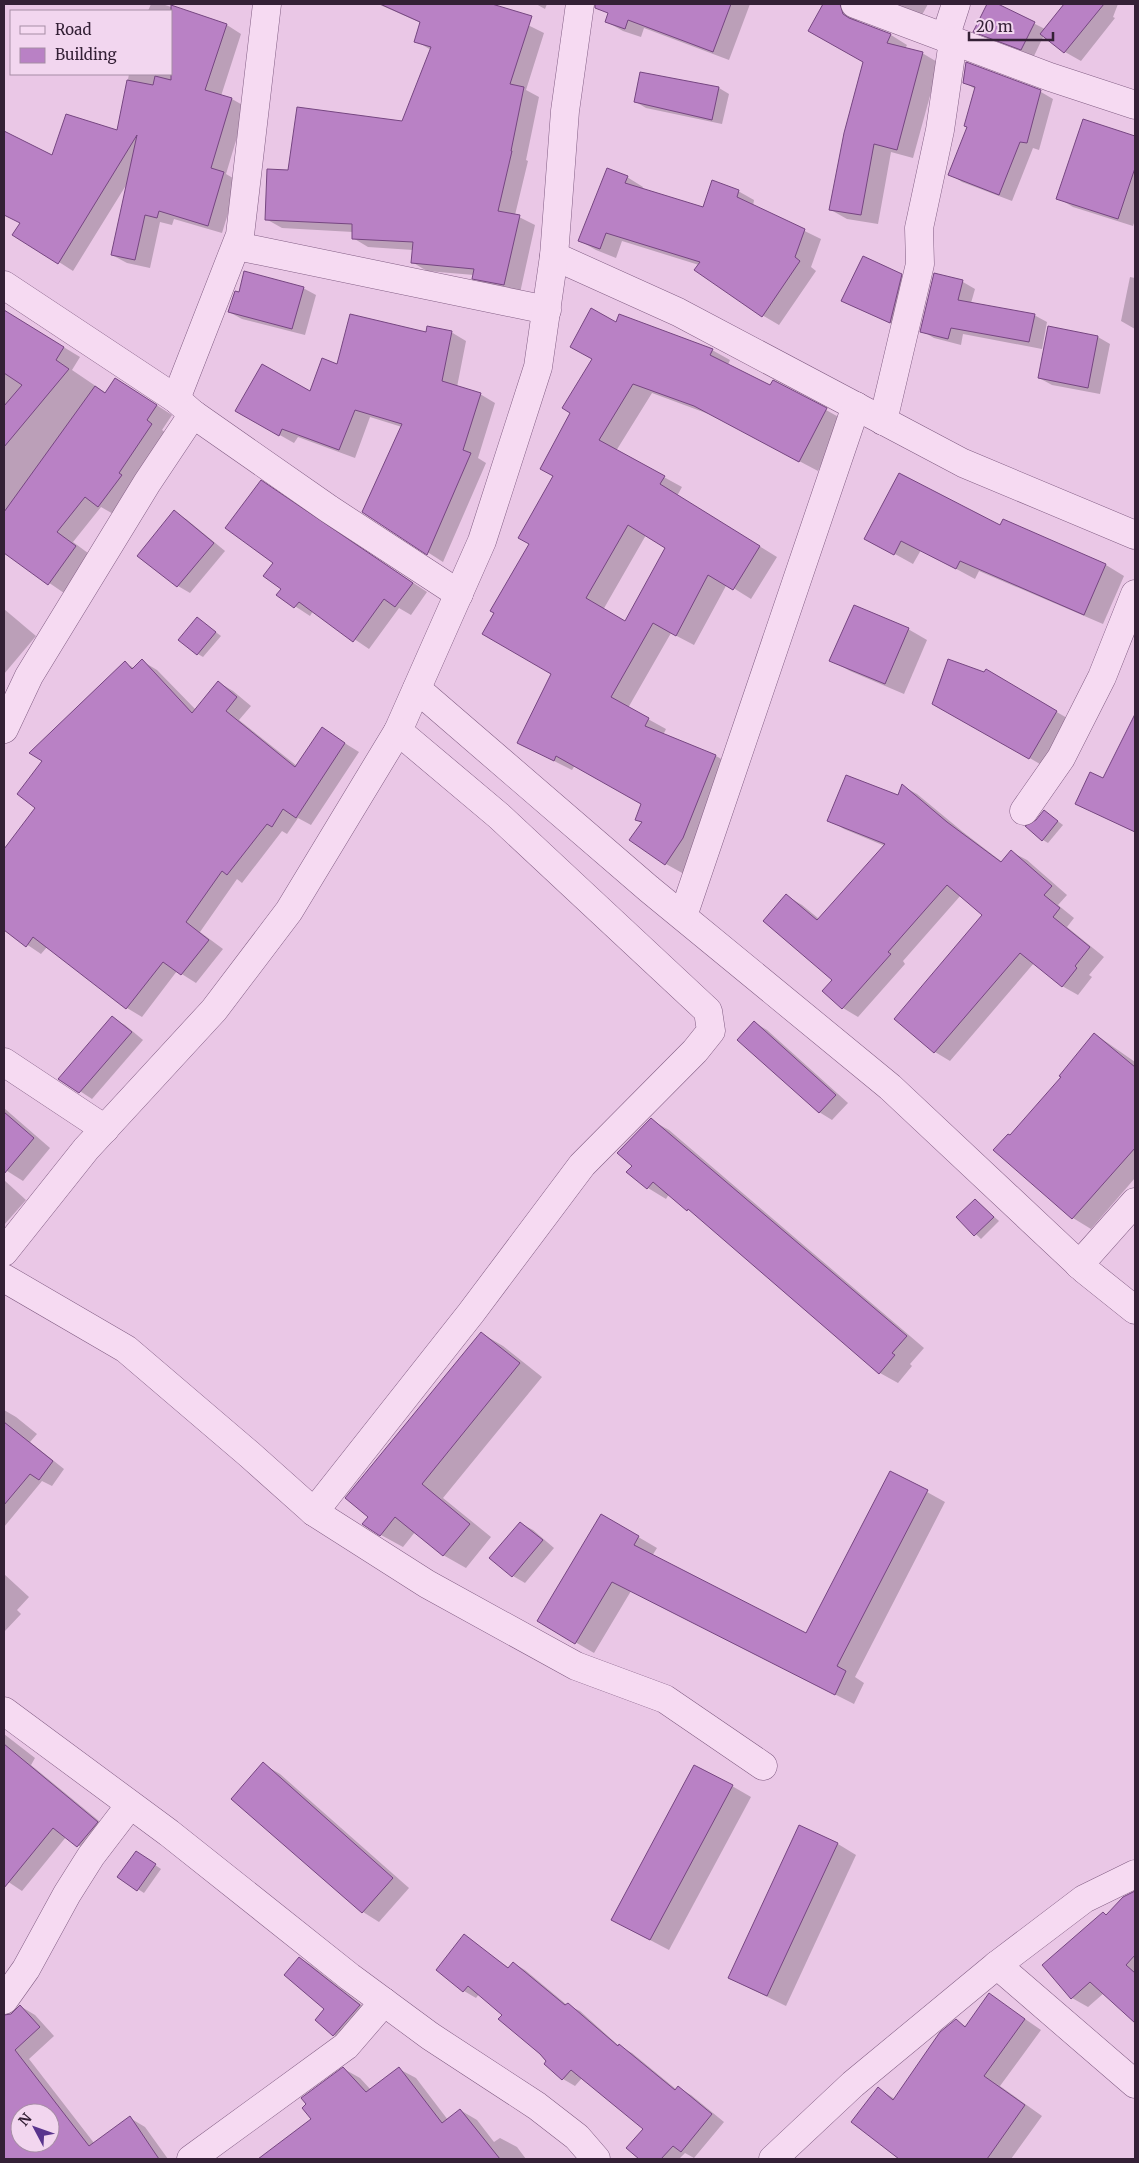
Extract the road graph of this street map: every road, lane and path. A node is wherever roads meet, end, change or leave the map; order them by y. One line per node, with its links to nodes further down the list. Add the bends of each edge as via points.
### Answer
1 (267, 4): 7 (street)
2 (580, 4): 8 (street, via 565,111)
3 (855, 4): 5 (street)
4 (956, 4): 5 (street)
5 (949, 39): 6 (street); 13 (street, via 940,130 919,228 920,264)
6 (1135, 105)
7 (237, 246): 10 (street); 12 (street)
8 (554, 256): 10 (street); 11 (street, via 678,312)
9 (4, 284): 12 (street)
10 (546, 310): 15 (street, via 538,368 482,541)
11 (856, 406): 13 (street); 21 (street)
12 (184, 407): 15 (street, via 329,509); 18 (street, via 147,484 29,676)
13 (884, 420): 14 (street, via 963,463)
14 (1135, 534)
15 (459, 594): 17 (street)
16 (1135, 594): 20 (street, via 1102,677 1065,750)
17 (417, 689): 19 (street); 21 (street)
18 (4, 729)
19 (398, 731): 23 (street, via 289,911 214,1010); 29 (street, via 499,816 708,1011 711,1031 582,1165 471,1313)
20 (1024, 811)
21 (683, 916): 26 (street, via 890,1087)
22 (4, 1062): 23 (street)
23 (105, 1129): 25 (street)
24 (1135, 1202): 26 (street)
25 (4, 1252)
26 (1079, 1264): 28 (street)
27 (4, 1278): 29 (street, via 126,1349)
28 (1135, 1310)
29 (314, 1512): 31 (street, via 427,1584 576,1666 665,1699)
30 (4, 1711): 32 (street)
31 (763, 1766)
32 (130, 1804): 35 (street, via 91,1856 26,1969); 36 (street)
33 (1135, 1874): 34 (street, via 1084,1899)
34 (997, 1965): 37 (street); 40 (street, via 853,2084)
35 (4, 2000)
36 (384, 2002): 38 (street, via 346,2046); 39 (street, via 537,2106 577,2137)
37 (1135, 2084)
38 (191, 2159)
39 (596, 2159)
40 (774, 2159)

